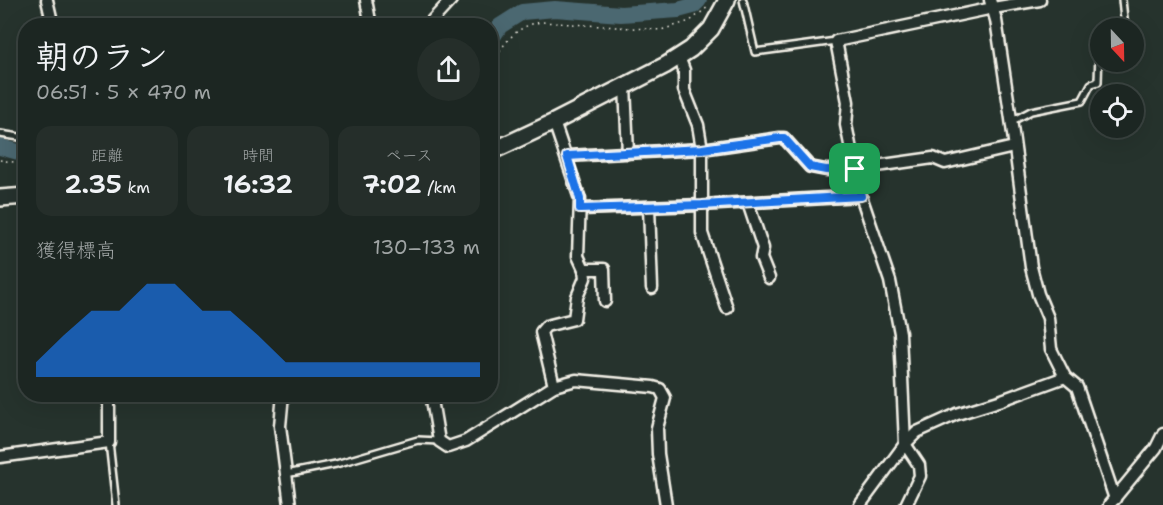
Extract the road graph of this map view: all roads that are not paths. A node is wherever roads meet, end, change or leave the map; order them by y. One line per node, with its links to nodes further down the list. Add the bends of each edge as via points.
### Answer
1 (47, 0): 9 (street)
2 (366, 0): 10 (street)
3 (451, 0): 11 (street)
4 (727, 0): 14 (street, via 705,37)
5 (743, 0): 13 (lane, via 755,52)
6 (1040, 0): 8 (street)
7 (1122, 0): 12 (lane)
8 (992, 4): 13 (street); 17 (street)
9 (51, 18)
10 (369, 18)
11 (435, 18)
12 (1124, 18)
13 (836, 41): 26 (street)
14 (679, 57): 16 (street); 23 (street, via 684,90 698,125)
15 (1098, 72): 17 (lane, via 1098,82 1091,84 1082,101)
16 (625, 86): 18 (street); 24 (street)
17 (1011, 119): 21 (street)
18 (554, 122): 22 (street); 25 (street)
19 (0, 134): 20 (lane)
20 (18, 137)
21 (1014, 147): 26 (street, via 945,163 933,158); 39 (street, via 1031,267 1048,318 1051,349)
22 (498, 148)
23 (702, 149): 24 (street); 26 (street, via 784,138 810,167); 31 (street)
24 (628, 153): 25 (street)
25 (567, 156): 33 (street)
26 (855, 169): 27 (street)
27 (861, 196): 30 (street); 47 (street, via 890,281 900,333)
28 (18, 197): 29 (street)
29 (0, 198)
30 (748, 202): 31 (street); 35 (street)
31 (702, 205): 32 (street); 38 (street, via 702,233)
32 (649, 207): 33 (street); 36 (street)
33 (580, 209): 34 (street, via 578,256)
34 (584, 269): 37 (street, via 604,269); 40 (street, via 574,319 546,326 541,332)
35 (769, 278)
36 (652, 288)
37 (605, 301)
38 (726, 308)
39 (1065, 376): 47 (street, via 957,414 917,432); 50 (street, via 1077,387)
40 (554, 386): 45 (street, via 466,441 448,447); 53 (street, via 576,380 660,389 665,398 657,428 658,454)
41 (109, 402): 46 (street)
42 (282, 402): 49 (street, via 280,426)
43 (432, 402): 45 (street)
44 (1163, 435): 50 (street)
45 (439, 441): 49 (lane, via 418,440)
46 (109, 442): 48 (street); 51 (lane)
47 (905, 444): 54 (street); 55 (street, via 919,465 920,476)
48 (0, 457)
49 (285, 474): 52 (street)
50 (1112, 502)
51 (116, 505)
52 (290, 505)
53 (666, 505)
54 (860, 505)
55 (906, 505)

